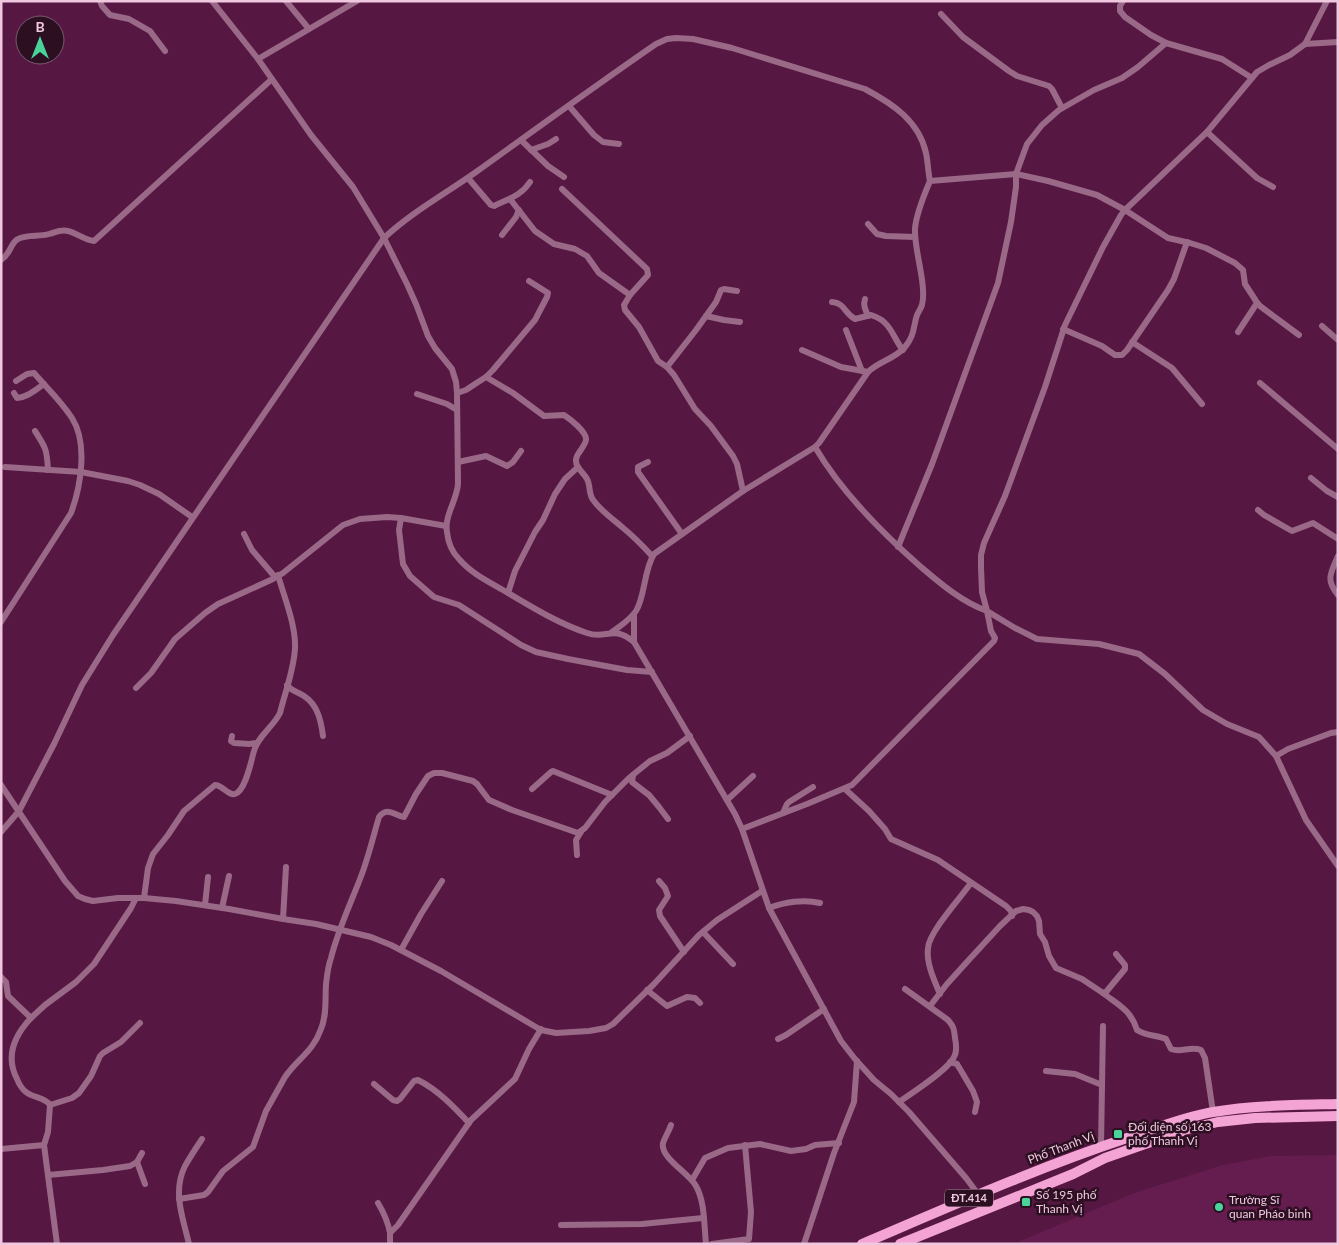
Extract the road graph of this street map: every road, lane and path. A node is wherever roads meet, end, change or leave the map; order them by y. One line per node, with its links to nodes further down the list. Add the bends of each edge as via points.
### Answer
1 (100, 1): 12 (street, via 110,15 129,19 150,30)
2 (212, 1): 13 (street)
3 (286, 1): 8 (street)
4 (358, 1): 8 (street)
5 (1123, 1): 10 (street, via 1120,8 1125,17)
6 (1327, 1): 11 (street)
7 (941, 14): 16 (street, via 963,37 1001,66 1017,76 1050,86)
8 (309, 29): 13 (street)
9 (1338, 42): 11 (street)
10 (1166, 43): 14 (street, via 1222,59); 16 (street, via 1122,78)
11 (1305, 44): 14 (street)
12 (165, 51)
13 (258, 59): 15 (street)
14 (1252, 78): 18 (street)
15 (272, 80): 36 (street, via 353,187); 38 (street, via 94,241 64,230 23,237 14,242)
16 (1061, 104): 23 (street, via 1032,136)
17 (569, 106): 20 (street); 21 (street, via 603,142); 26 (street, via 656,44 667,39 693,39 865,89 884,99 913,123 926,152)
18 (1207, 132): 28 (street, via 1257,178); 32 (street)
19 (556, 138): 22 (street)
20 (522, 140): 22 (street); 25 (street)
21 (618, 144)
22 (531, 150): 24 (street)
23 (1016, 174): 26 (street); 32 (street, via 1097,195); 88 (street, via 1011,222 998,282 932,464)
24 (564, 177)
25 (468, 178): 30 (street, via 492,205); 36 (street, via 414,213)
26 (930, 181): 35 (street, via 923,196)
27 (530, 182): 30 (street)
28 (1273, 187)
29 (562, 189): 41 (street, via 647,269 648,275)
30 (510, 199): 31 (street)
31 (519, 210): 34 (street); 41 (street, via 540,236 587,256 599,273)
32 (1125, 210): 37 (street, via 1168,238); 49 (street)
33 (868, 224): 35 (street, via 877,234)
34 (502, 235)
35 (915, 237): 56 (street, via 923,300 914,332)
36 (384, 238): 64 (street, via 428,336 452,369); 82 (street)
37 (1187, 242): 44 (street, via 1206,248 1242,269 1245,284); 54 (street, via 1174,279)
38 (1, 260)
39 (529, 281): 59 (street, via 546,290 547,297 527,331)
40 (737, 291): 45 (street, via 722,290)
41 (630, 295): 57 (street, via 625,310 658,361)
42 (866, 298): 46 (street, via 864,308)
43 (832, 302): 46 (street, via 842,305 855,319)
44 (1257, 303): 51 (street); 52 (street)
45 (706, 316): 47 (street); 57 (street)
46 (868, 316): 56 (street, via 880,318)
47 (740, 322)
48 (1322, 326): 53 (street)
49 (1063, 329): 54 (street, via 1102,346 1116,356 1122,355); 94 (street, via 1005,496 980,554 982,592)
50 (846, 330): 58 (street)
51 (1238, 332)
52 (1299, 335)
53 (1338, 340)
54 (1132, 342): 66 (street, via 1172,368)
55 (802, 350): 58 (street, via 841,368)
56 (903, 350): 58 (street)
57 (667, 366): 79 (street, via 695,409 733,456)
58 (865, 372): 69 (street)
59 (486, 377): 64 (street); 74 (street, via 544,416 564,415 572,421 586,438 576,458)
60 (16, 381): 62 (street, via 34,373)
61 (1260, 383): 70 (street)
62 (44, 384): 63 (street, via 23,398 17,398); 77 (street, via 73,419 80,438)
63 (14, 393)
64 (457, 393): 67 (street)
65 (417, 394): 67 (street)
66 (1202, 404)
67 (457, 410): 72 (street)
68 (35, 431): 76 (street, via 47,452)
69 (815, 447): 79 (street); 88 (street, via 851,498)
70 (1338, 449)
71 (521, 451): 72 (street, via 507,466 486,456)
72 (458, 462): 84 (street, via 458,490)
73 (648, 462): 86 (street, via 638,467 638,472)
74 (578, 467): 89 (street, via 587,480 594,501); 92 (street, via 555,494 515,571)
75 (5, 468): 76 (street)
76 (48, 470): 77 (street)
77 (81, 472): 82 (street, via 140,485); 96 (street, via 71,513)
78 (1311, 478): 80 (street)
79 (743, 491): 86 (street)
80 (1338, 497)
81 (1258, 510): 87 (street, via 1292,531 1315,524)
82 (192, 517): 117 (street, via 82,685)
83 (400, 518): 84 (street); 91 (street, via 366,518 343,525); 99 (street, via 403,564 410,576 434,597 456,604 536,652 618,669)
84 (446, 526): 92 (street, via 450,545 460,561)
85 (244, 534): 91 (street, via 252,550)
86 (682, 534): 89 (street)
87 (1338, 539)
88 (898, 546): 94 (street, via 954,594)
89 (652, 556): 95 (street)
90 (1338, 556): 93 (street, via 1330,583)
91 (276, 576): 100 (street, via 292,625 295,649); 101 (street, via 205,613 175,639)
92 (508, 593): 97 (street, via 589,634)
93 (1338, 595)
94 (987, 611): 107 (street, via 1037,639 1099,644 1139,654 1203,710 1259,738); 113 (street, via 994,641)
95 (634, 614): 97 (street); 98 (street)
96 (1, 622)
97 (612, 632): 98 (street, via 623,634)
98 (634, 642): 99 (street)
99 (652, 672): 105 (street)
100 (287, 685): 104 (street, via 315,707); 106 (street, via 277,718)
101 (136, 688)
102 (1338, 732): 107 (street)
103 (232, 736): 106 (street, via 234,743)
104 (323, 736)
105 (690, 736): 108 (street); 116 (street)
106 (256, 743): 133 (street, via 240,791 231,794 215,785 180,815 153,854)
107 (1276, 756): 124 (street, via 1306,820)
108 (633, 775): 115 (street); 119 (street, via 632,782 649,795)
109 (753, 776): 116 (street)
110 (1, 785): 114 (street)
111 (813, 786): 118 (street, via 789,802)
112 (532, 789): 115 (street, via 553,771)
113 (845, 789): 118 (street); 130 (street, via 869,810 891,839 938,860)
114 (4, 794): 117 (street)
115 (612, 795): 122 (street)
116 (726, 800): 120 (street)
117 (19, 811): 121 (street); 132 (street, via 78,896 93,901)
118 (784, 813): 120 (street)
119 (668, 819)
120 (742, 829): 131 (street)
121 (1, 832)
122 (581, 832): 123 (street, via 576,840); 140 (street, via 489,800 473,781 442,774 428,776 404,817 385,811 379,817 365,865)
123 (577, 855)
124 (1338, 866)
125 (286, 867): 139 (street)
126 (229, 876): 136 (street)
127 (208, 877): 135 (street)
128 (442, 881): 142 (street)
129 (659, 881): 143 (street, via 668,896 659,910 660,916)
130 (971, 883): 138 (street, via 1011,910); 150 (street, via 935,931 928,947 929,963)
131 (762, 891): 137 (street); 141 (street)
132 (136, 898): 133 (street); 154 (street, via 94,964)
133 (144, 898): 135 (street)
134 (820, 903): 137 (street, via 790,902)
135 (205, 905): 136 (street)
136 (222, 908): 139 (street)
137 (768, 908): 153 (street)
138 (1012, 916): 149 (street, via 1023,909 1038,916 1040,934 1056,968); 150 (street)
139 (283, 919): 140 (street)
140 (340, 929): 142 (street, via 371,937); 184 (street, via 327,972 324,1020 315,1043 285,1077 266,1111 253,1147 223,1171 204,1195)
141 (703, 932): 143 (street); 145 (street)
142 (401, 950): 157 (street)
143 (684, 952): 148 (street)
144 (1116, 954): 149 (street, via 1125,969)
145 (733, 964)
146 (1, 977): 154 (street, via 6,982 8,996)
147 (905, 989): 152 (street)
148 (647, 990): 151 (street, via 667,1006 687,997); 157 (street, via 606,1028 556,1033)
149 (1103, 992): 168 (street, via 1128,1012 1137,1030 1143,1034 1166,1039 1171,1049 1176,1051 1201,1050)
150 (940, 994): 152 (street)
151 (700, 1003)
152 (930, 1006): 160 (street, via 954,1026 955,1057)
153 (824, 1009): 158 (street); 159 (street)
154 (31, 1018): 166 (street, via 13,1046 12,1068 27,1093 48,1101)
155 (140, 1023): 166 (street, via 100,1056 79,1093)
156 (1103, 1026): 163 (street)
157 (541, 1030): 170 (street, via 512,1083)
158 (778, 1039)
159 (857, 1062): 164 (street); 173 (street, via 854,1102)
160 (950, 1062): 164 (street); 167 (street, via 960,1069 973,1091 977,1102)
161 (1046, 1071): 163 (street, via 1075,1074)
162 (374, 1084): 170 (street, via 397,1101 418,1080 450,1103)
163 (1102, 1085): 176 (street)
164 (899, 1102): 183 (street)
165 (1338, 1104): 168 (main road, Phố Thanh Vị / ĐT.414, via 1256,1106)
166 (50, 1105): 174 (street)
167 (975, 1112)
168 (1213, 1112): 176 (main road, Phố Thanh Vị / ĐT.414)
169 (1338, 1116): 196 (main road, Phố Thanh Vị, via 1254,1118 1188,1129 1105,1158)
170 (470, 1123): 188 (street)
171 (672, 1125): 181 (street, via 663,1150)
172 (202, 1139): 184 (street, via 185,1167 179,1184)
173 (838, 1143): 175 (street, via 791,1151 760,1144); 194 (street)
174 (44, 1144): 177 (street); 180 (street)
175 (745, 1145): 181 (street, via 704,1158); 193 (street, via 751,1212 749,1239)
176 (1101, 1146): 183 (main road, Phố Thanh Vị / ĐT.414)
177 (1, 1149)
178 (142, 1153): 179 (street)
179 (136, 1162): 180 (street, via 103,1170); 182 (street)
180 (48, 1175): 189 (street)
181 (692, 1180): 186 (street)
182 (145, 1184)
183 (978, 1194): 195 (main road, Phố Thanh Vị / ĐT.414)
184 (179, 1199): 190 (street)
185 (378, 1203): 188 (street)
186 (703, 1218): 187 (street, via 642,1224); 192 (street)
187 (561, 1226)
188 (390, 1233): 191 (street)
189 (57, 1244)
190 (189, 1244)
191 (390, 1244)
192 (706, 1244)
193 (712, 1244)
194 (804, 1244)
195 (862, 1244)
196 (900, 1244)

